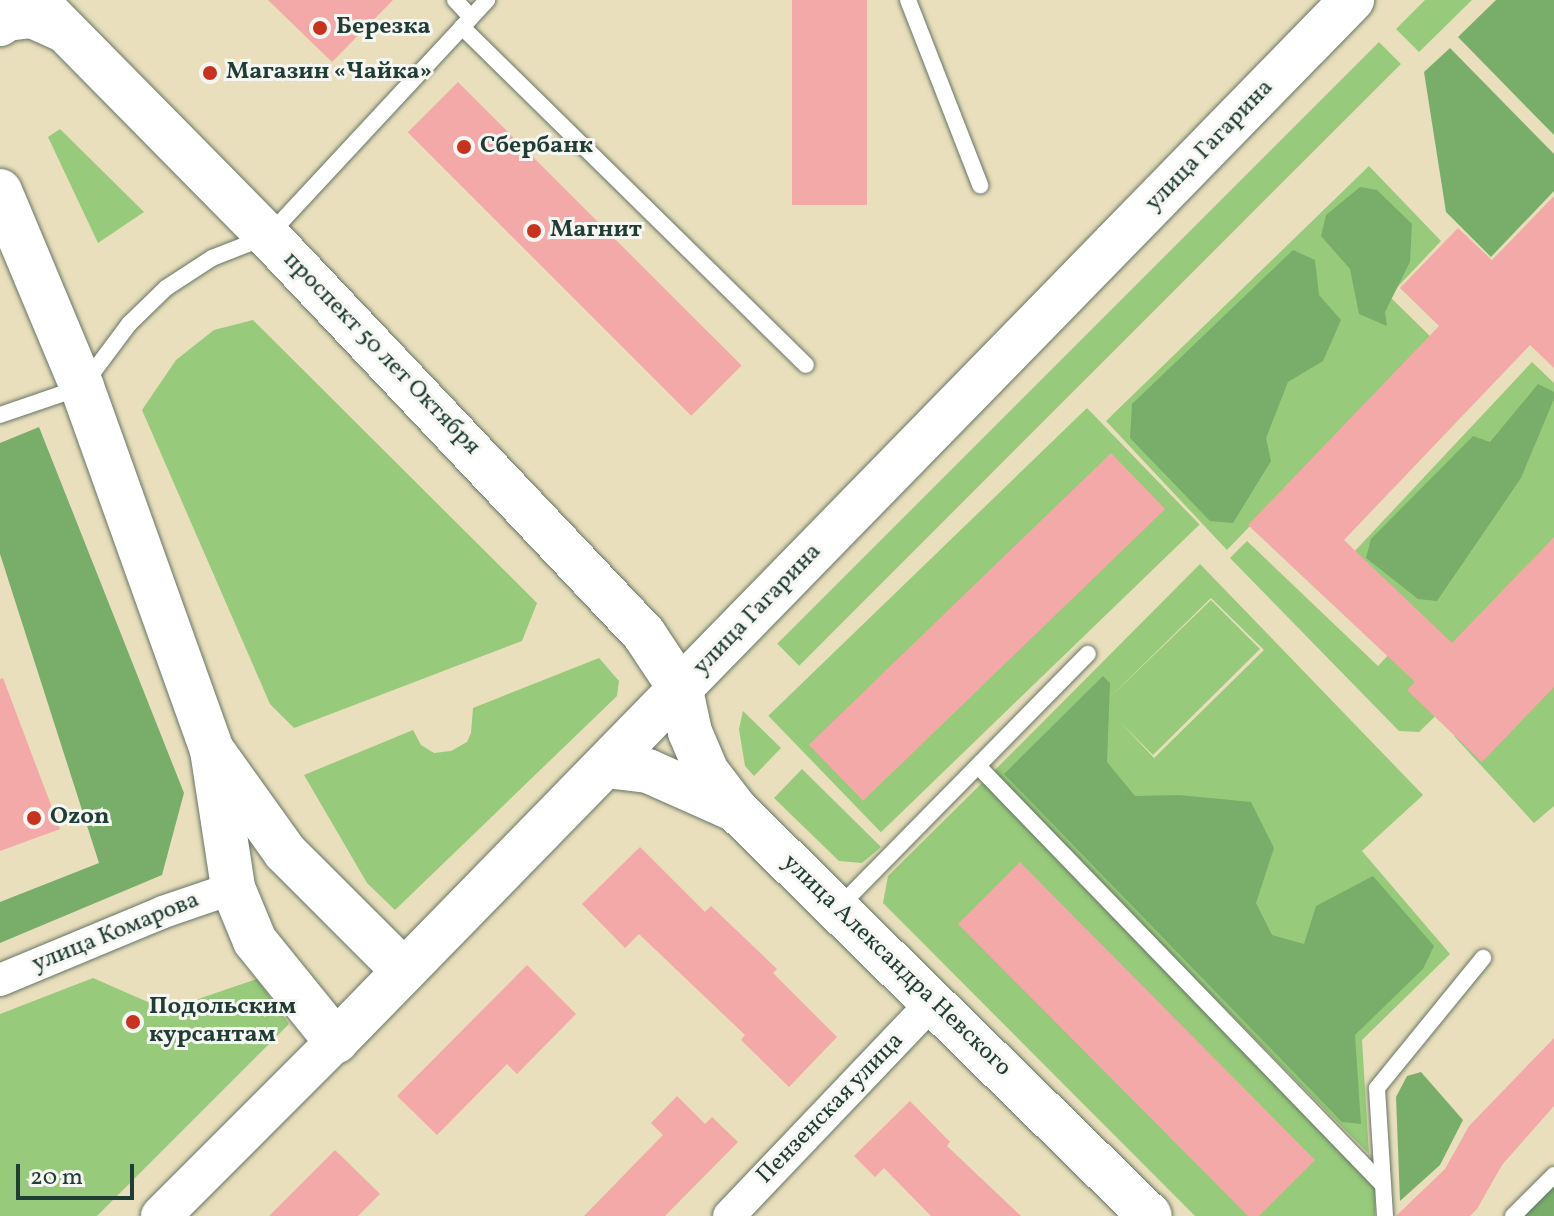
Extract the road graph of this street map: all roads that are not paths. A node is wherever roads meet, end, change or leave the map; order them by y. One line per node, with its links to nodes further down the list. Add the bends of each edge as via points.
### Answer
1 (35, 0): 8 (main road, проспект 50 лет Октября)
2 (455, 0): 6 (lane)
3 (487, 0): 6 (lane)
4 (908, 0): 9 (lane)
5 (1352, 0): 16 (main road, улица Гагарина)
6 (466, 22): 11 (lane); 12 (lane)
7 (0, 24): 8 (main road, проспект 50 лет Октября, via 32,16)
8 (65, 31): 11 (main road, проспект 50 лет Октября)
9 (980, 185)
10 (0, 191): 13 (main road)
11 (268, 236): 13 (lane, via 212,258 166,288 129,324); 16 (main road, проспект 50 лет Октября, via 599,582 644,634)
12 (806, 365)
13 (82, 387): 14 (lane); 17 (main road)
14 (0, 415)
15 (1088, 654): 19 (lane)
16 (681, 690): 18 (main road, улица Гагарина); 20 (main road, улица Александра Невского, via 690,732 707,772)
17 (212, 750): 21 (main road); 24 (main road, via 285,852)
18 (606, 766): 20 (main road, via 648,771); 24 (main road, улица Гагарина)
19 (978, 766): 22 (lane); 29 (lane)
20 (737, 811): 22 (main road, улица Александра Невского)
21 (233, 888): 25 (street, улица Комарова); 27 (main road, via 255,941)
22 (838, 909): 26 (main road, улица Александра Невского)
23 (1483, 958): 29 (lane, via 1377,1088)
24 (404, 971): 27 (main road, улица Гагарина)
25 (0, 980)
26 (933, 1002): 31 (street, Пензенская улица); 32 (main road, улица Александра Невского)
27 (336, 1041): 30 (street, улица Гагарина)
28 (1554, 1175): 34 (lane)
29 (1383, 1185): 33 (lane)
30 (161, 1216)
31 (729, 1216)
32 (1150, 1216)
33 (1385, 1216)
34 (1513, 1216)

